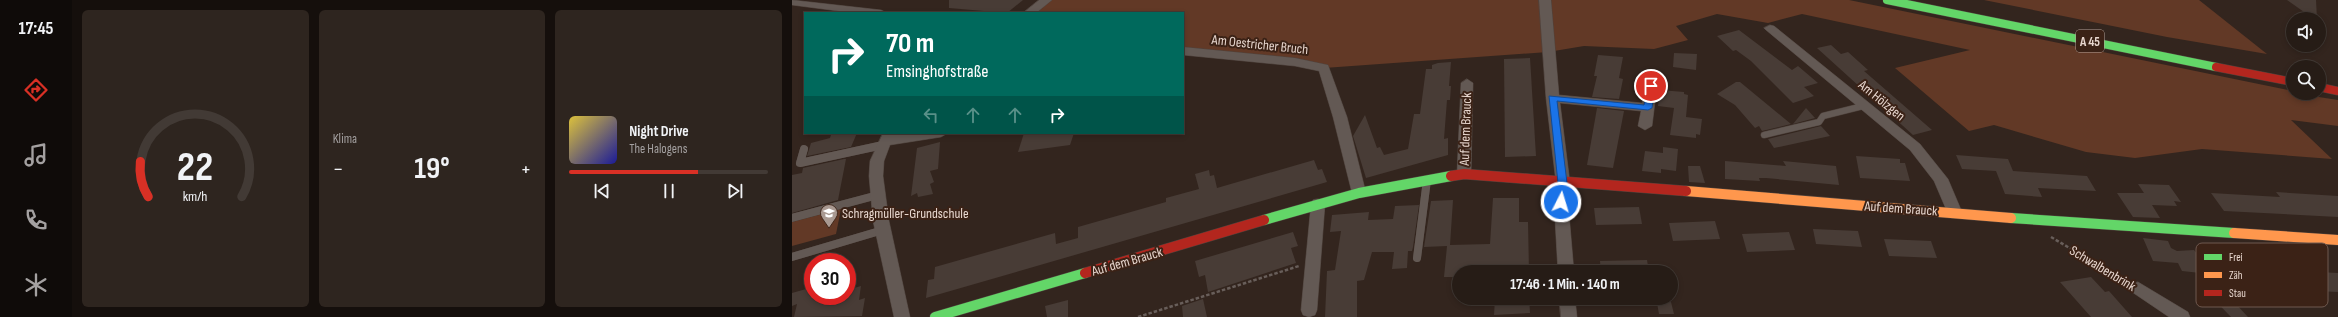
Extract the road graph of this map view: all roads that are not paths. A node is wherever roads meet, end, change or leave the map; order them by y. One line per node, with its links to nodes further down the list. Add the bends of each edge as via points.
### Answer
1 (1046, 0): 6 (street)
2 (1545, 0): 14 (street)
3 (1887, 0): 9 (main road, A 45)
4 (793, 4): 5 (street)
5 (871, 12)
6 (1031, 12)
7 (1770, 28): 15 (street, Am Hölzgen)
8 (1184, 51): 25 (street, Am Oestricher Bruch, via 1295,62 1324,68 1340,117)
9 (2286, 81)
10 (1466, 83): 22 (street, Auf dem Brauck)
11 (1651, 86): 16 (street)
12 (2326, 88): 13 (main road)
13 (2338, 91)
14 (1552, 98): 16 (street); 24 (street)
15 (1863, 106): 19 (lane, via 1823,116 1819,122); 28 (street, Am Hölzgen, via 1915,147 1941,178)
16 (1648, 108): 17 (street)
17 (1645, 126)
18 (931, 134): 20 (street)
19 (1764, 135)
20 (886, 139): 21 (lane, via 800,163); 26 (street, via 877,161)
21 (804, 149)
22 (1464, 174): 23 (main road, Auf dem Brauck); 24 (main road, Auf dem Brauck)
23 (1427, 180): 25 (main road, Auf dem Brauck); 33 (lane)
24 (1563, 183): 28 (main road, Auf dem Brauck); 34 (street, via 1561,202)
25 (1359, 193): 27 (main road, Auf dem Brauck)
26 (878, 195): 29 (lane); 30 (street)
27 (1318, 204): 37 (street); 39 (main road, Auf dem Brauck)
28 (1954, 212): 31 (main road, Auf dem Brauck)
29 (792, 218)
30 (883, 230): 32 (lane); 38 (street)
31 (2338, 240)
32 (792, 258)
33 (1418, 258)
34 (1566, 265)
35 (2138, 288): 41 (street, Schwalbenbrink)
36 (1567, 305): 40 (street)
37 (1309, 310)
38 (902, 317)
39 (935, 317)
40 (1568, 317)
41 (2182, 317)

